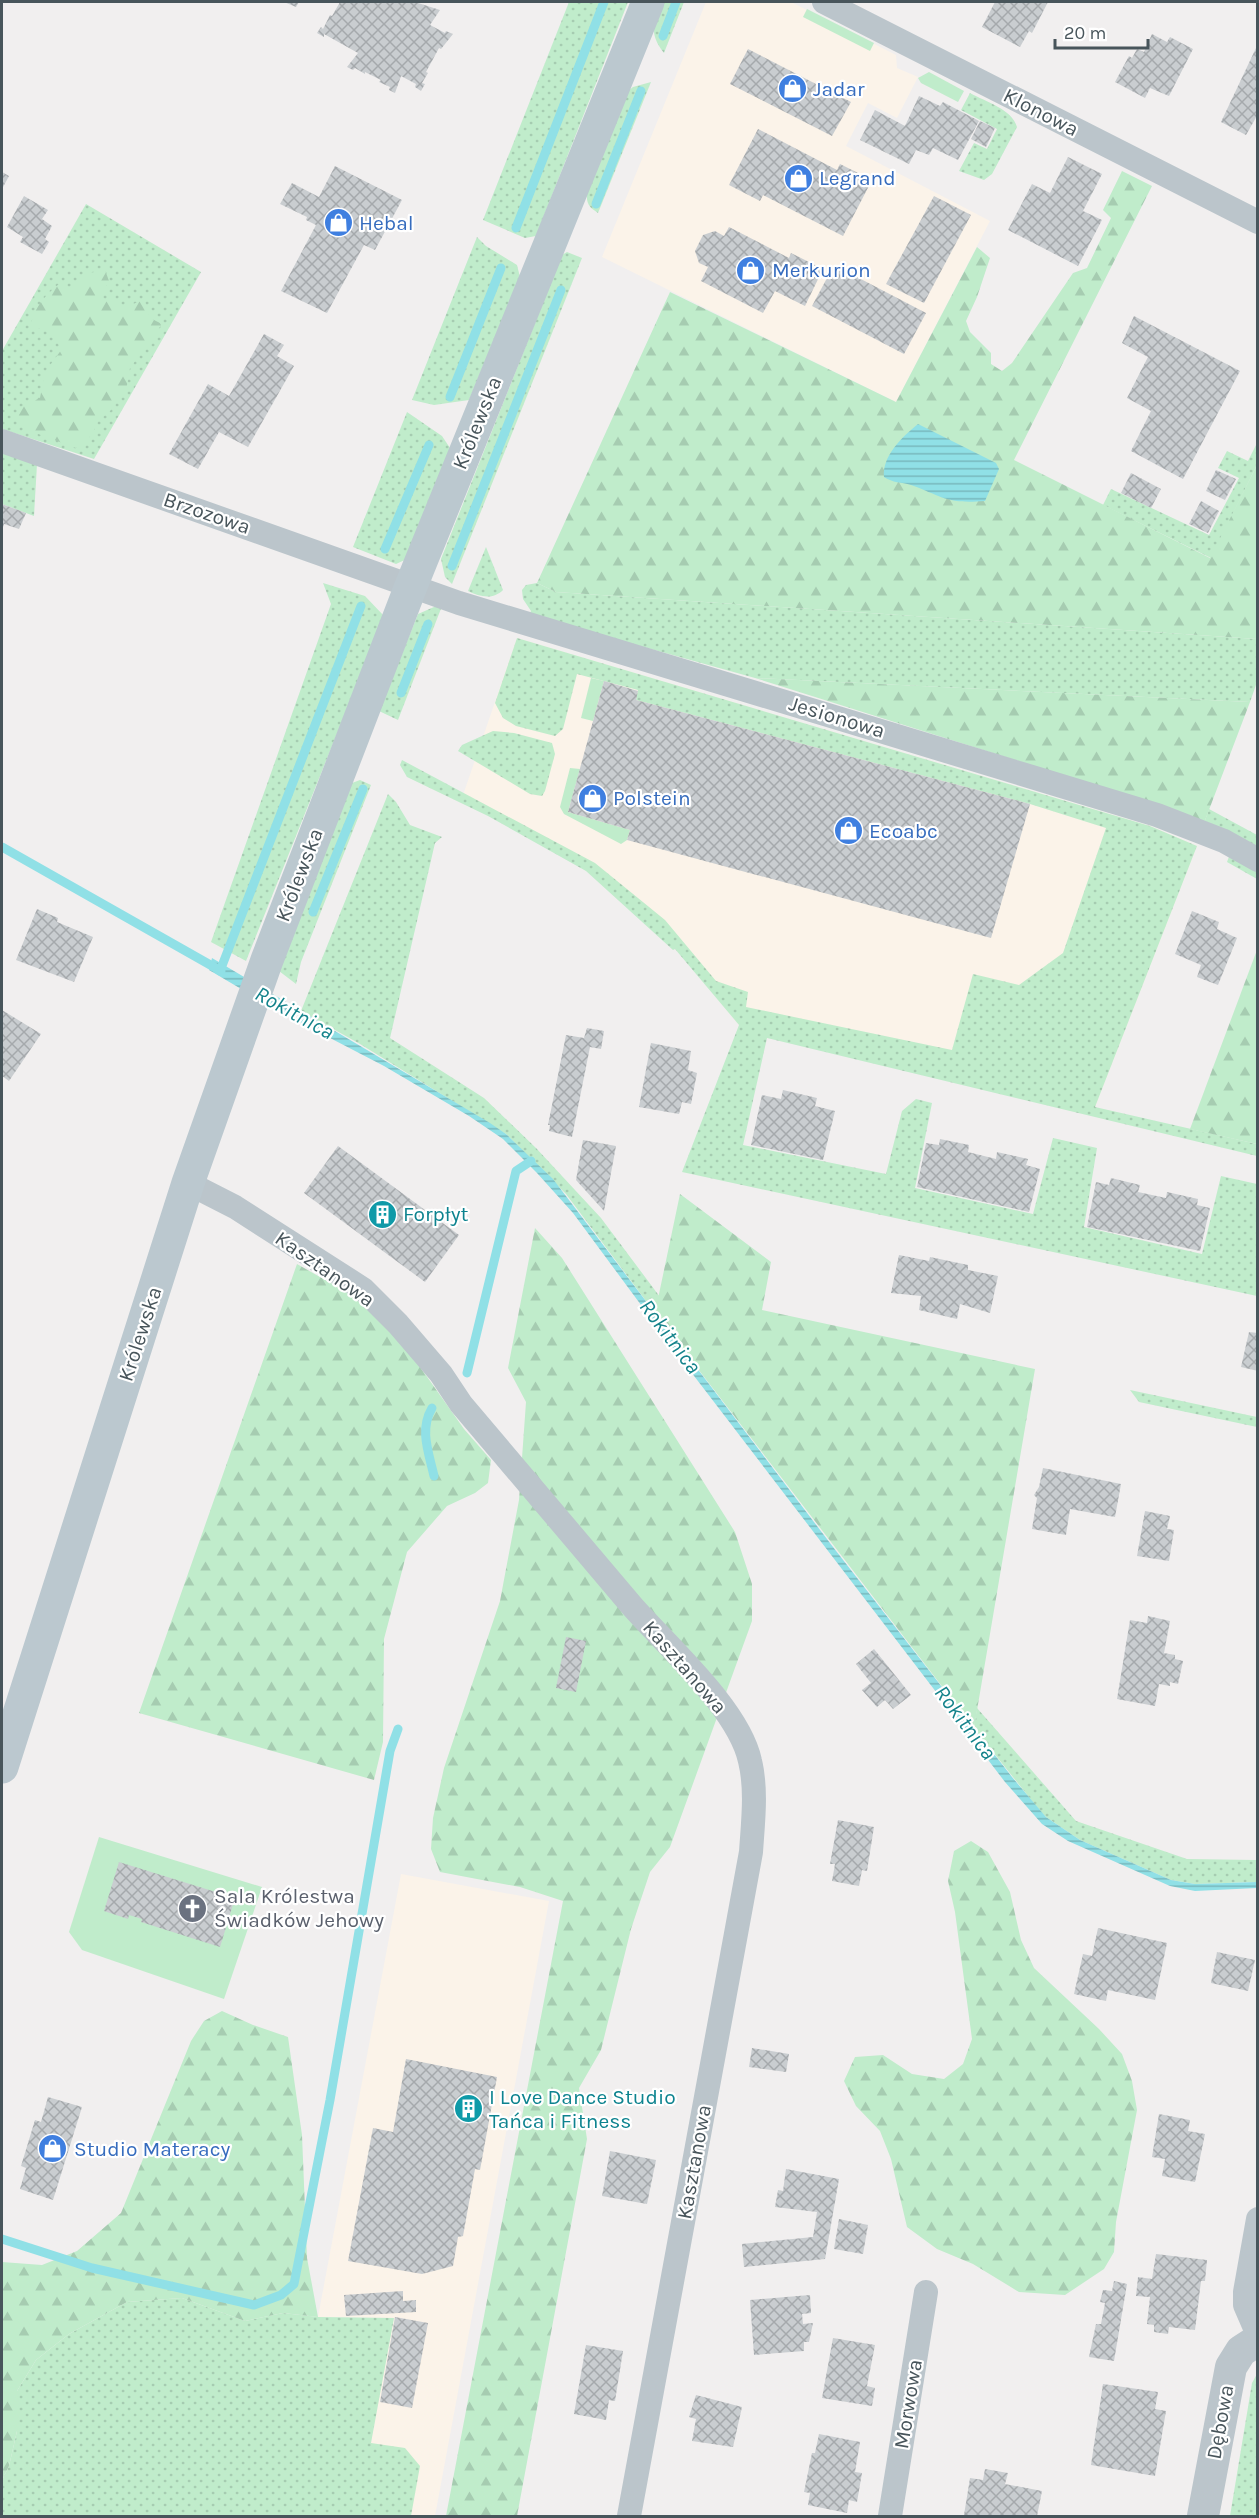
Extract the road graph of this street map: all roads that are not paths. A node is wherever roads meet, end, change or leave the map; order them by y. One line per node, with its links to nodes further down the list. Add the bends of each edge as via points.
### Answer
1 (648, 2): 5 (main road, Królewska)
2 (824, 2): 3 (street, Klonowa)
3 (1257, 222)
4 (2, 441): 5 (street, Brzozowa)
5 (411, 586): 6 (street, Jesionowa, via 1157,815 1224,841); 7 (main road, Królewska, via 267,960)
6 (1257, 860)
7 (188, 1183): 8 (main road, Królewska); 13 (street, Kasztanowa, via 235,1207 363,1289 398,1324 634,1608 720,1703 750,1760 754,1805 751,1852)
8 (2, 1767)
9 (1257, 2219): 11 (street, via 1245,2292 1245,2305)
10 (926, 2292): 14 (street, Morwowa)
11 (1257, 2335)
12 (1257, 2340): 15 (street, Dębowa, via 1247,2345 1231,2367)
13 (629, 2517)
14 (890, 2517)
15 (1203, 2517)

